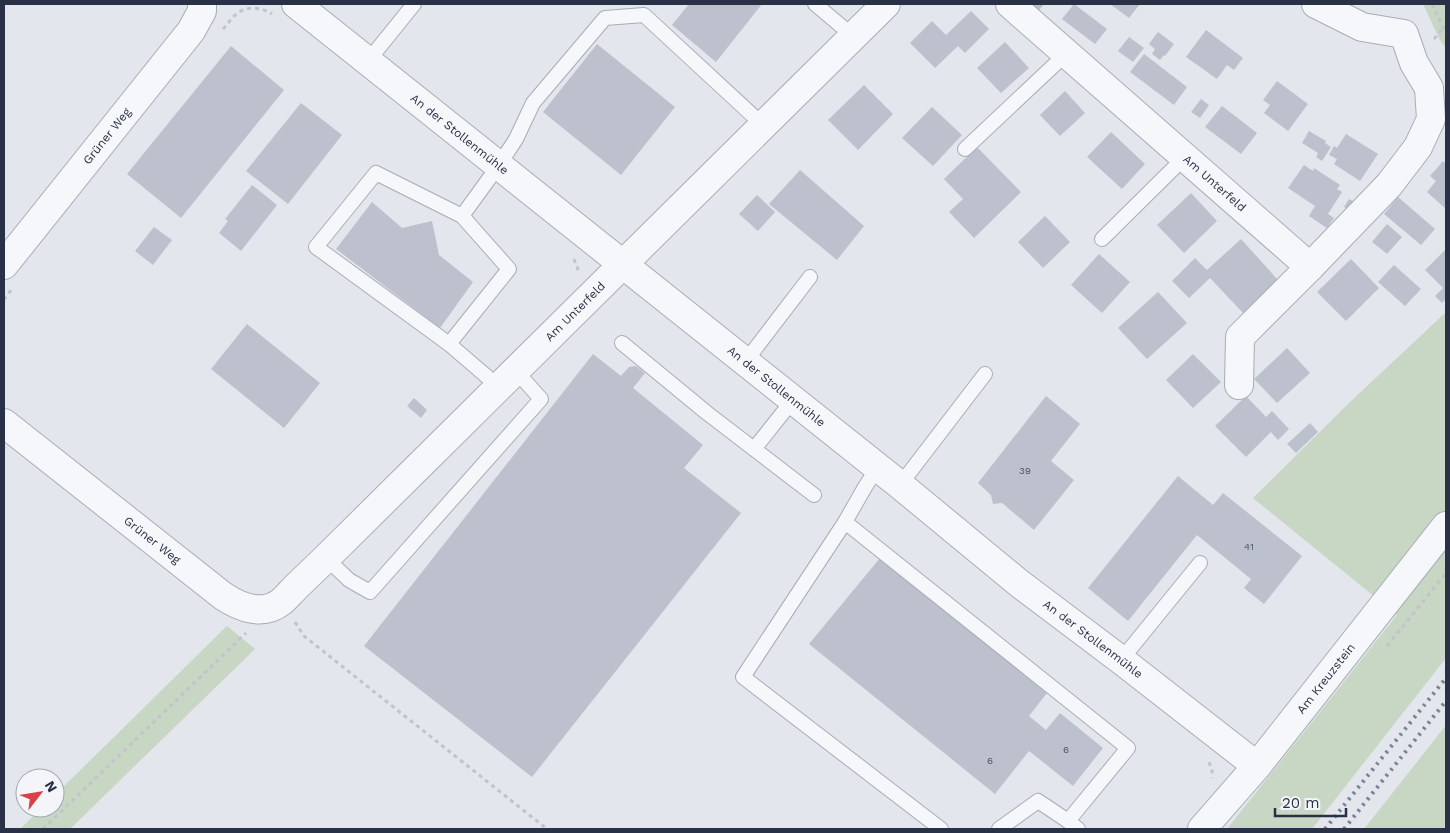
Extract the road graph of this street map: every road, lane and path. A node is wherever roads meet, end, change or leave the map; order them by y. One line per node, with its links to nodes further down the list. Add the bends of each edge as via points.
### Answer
1 (202, 4): 21 (street, Grüner Weg, via 202,11 191,31)
2 (296, 4): 13 (street, An der Stollenmühle)
3 (414, 4): 13 (lane)
4 (815, 4): 11 (lane)
5 (886, 4): 11 (street, Am Unterfeld)
6 (1010, 4): 12 (street, Am Unterfeld)
7 (1316, 4): 22 (street, via 1362,27 1404,34 1414,63 1429,88 1431,119 1418,147 1389,185)
8 (1432, 4): 10 (path)
9 (643, 10): 14 (lane); 17 (lane, via 605,18 533,103)
10 (1446, 33)
11 (853, 36): 14 (street, Am Unterfeld)
12 (1067, 53): 15 (lane); 16 (street, Am Unterfeld)
13 (368, 61): 17 (street, An der Stollenmühle)
14 (763, 125): 20 (street, Am Unterfeld)
15 (964, 149)
16 (1185, 157): 19 (lane); 22 (street, Am Unterfeld)
17 (499, 165): 18 (lane); 20 (street, An der Stollenmühle)
18 (462, 216): 25 (lane, via 509,269); 25 (lane, via 376,172 316,247)
19 (1102, 239)
20 (624, 264): 26 (street, An der Stollenmühle); 28 (street, Am Unterfeld)
21 (4, 265)
22 (1310, 267): 29 (street, via 1240,337)
23 (810, 277): 26 (lane)
24 (622, 343): 32 (lane)
25 (449, 344): 28 (lane)
26 (745, 362): 30 (street, An der Stollenmühle)
27 (985, 374): 34 (lane)
28 (507, 378): 38 (street, Am Unterfeld); 38 (lane, via 541,398 370,592 349,580)
29 (1239, 385)
30 (793, 400): 32 (lane); 33 (street, An der Stollenmühle)
31 (4, 423): 40 (street, Grüner Weg, via 223,596 235,604)
32 (754, 449): 35 (lane)
33 (878, 467): 34 (street, An der Stollenmühle); 36 (lane)
34 (900, 484): 41 (street, An der Stollenmühle, via 1020,584)
35 (814, 495)
36 (844, 522): 43 (lane, via 1128,748); 45 (lane, via 743,677)
37 (1446, 526): 42 (street, Am Kreuzstein)
38 (326, 558): 40 (street, Am Unterfeld, via 280,602)
39 (1200, 562): 41 (lane)
40 (260, 610): 44 (path, via 247,632)
41 (1122, 660): 42 (street, An der Stollenmühle)
42 (1257, 766): 47 (street, Am Kreuzstein)
43 (1073, 825): 46 (lane, via 1038,802)
44 (44, 829)
45 (942, 829)
46 (999, 829)
47 (1202, 829)

